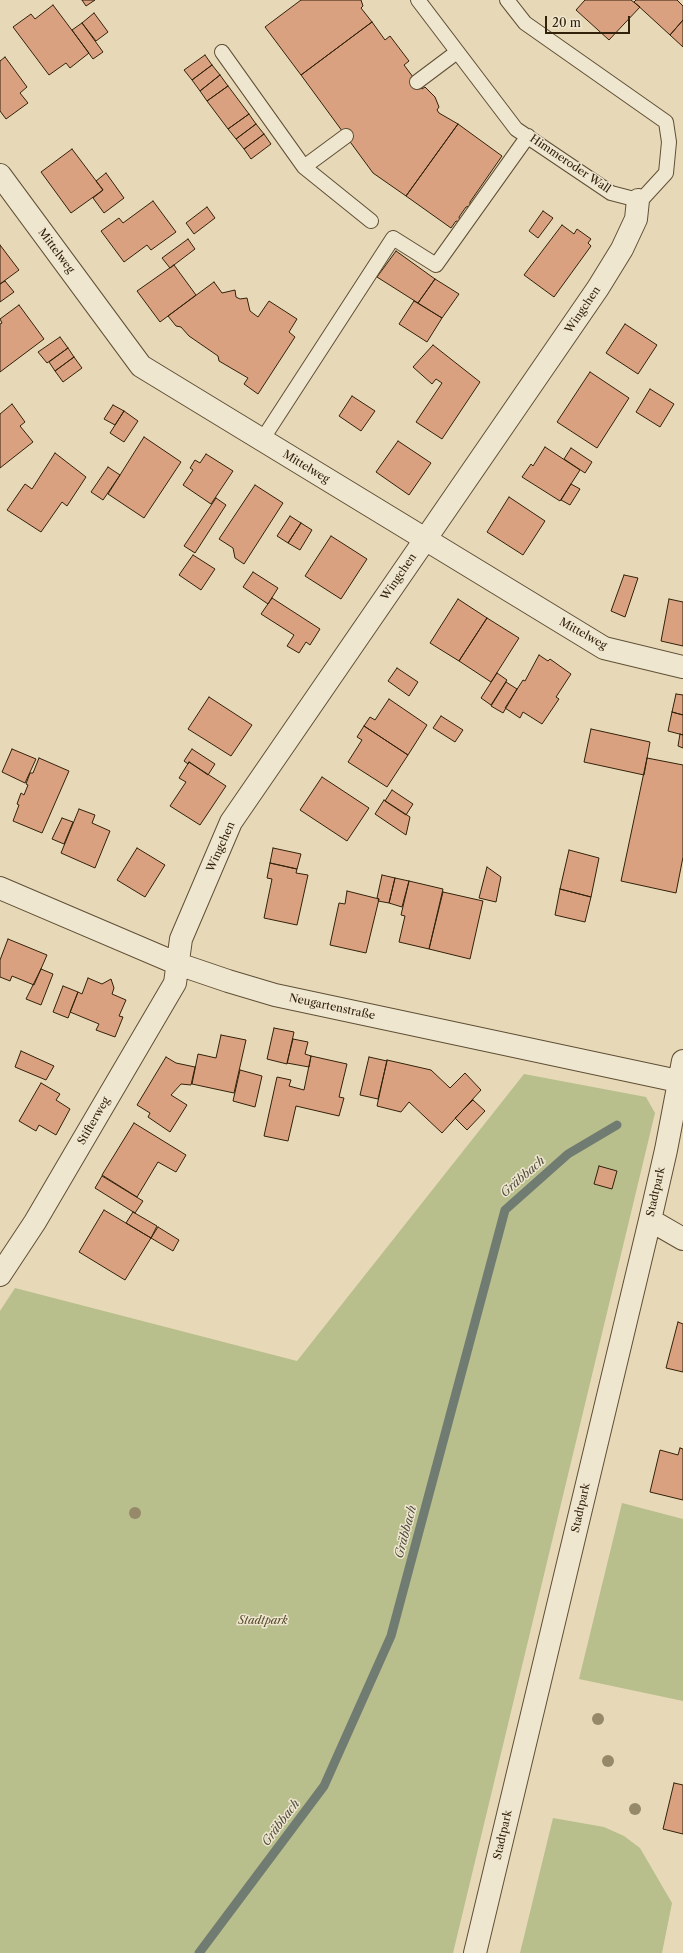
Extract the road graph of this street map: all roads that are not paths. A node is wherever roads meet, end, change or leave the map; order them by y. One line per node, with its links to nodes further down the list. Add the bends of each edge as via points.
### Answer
1 (418, 0): 4 (lane, Himmeroder Wall)
2 (507, 0): 10 (lane, via 525,23 666,122 669,142 666,173 644,197)
3 (222, 52): 8 (lane)
4 (457, 52): 5 (lane); 7 (lane, Himmeroder Wall, via 516,129)
5 (417, 82)
6 (346, 136): 8 (lane)
7 (528, 136): 10 (lane, Himmeroder Wall, via 611,193); 12 (lane, via 436,265 393,238)
8 (304, 166): 11 (lane)
9 (0, 175): 12 (street, Mittelweg, via 141,366)
10 (638, 200): 13 (street, Wingchen, via 636,219 622,249 598,288)
11 (371, 221)
12 (262, 440): 13 (street, Mittelweg)
13 (424, 539): 14 (street, Mittelweg, via 604,648); 16 (street, Wingchen, via 231,822 181,939)
14 (683, 667)
15 (0, 888): 16 (street, Neugartenstraße)
16 (178, 964): 17 (street, Neugartenstraße, via 276,995); 20 (street, Stifterweg, via 176,983 35,1222)
17 (681, 1075): 18 (street, Stadtpark)
18 (650, 1220): 19 (street); 21 (street, Stadtpark)
19 (683, 1239)
20 (0, 1275)
21 (475, 1953)

